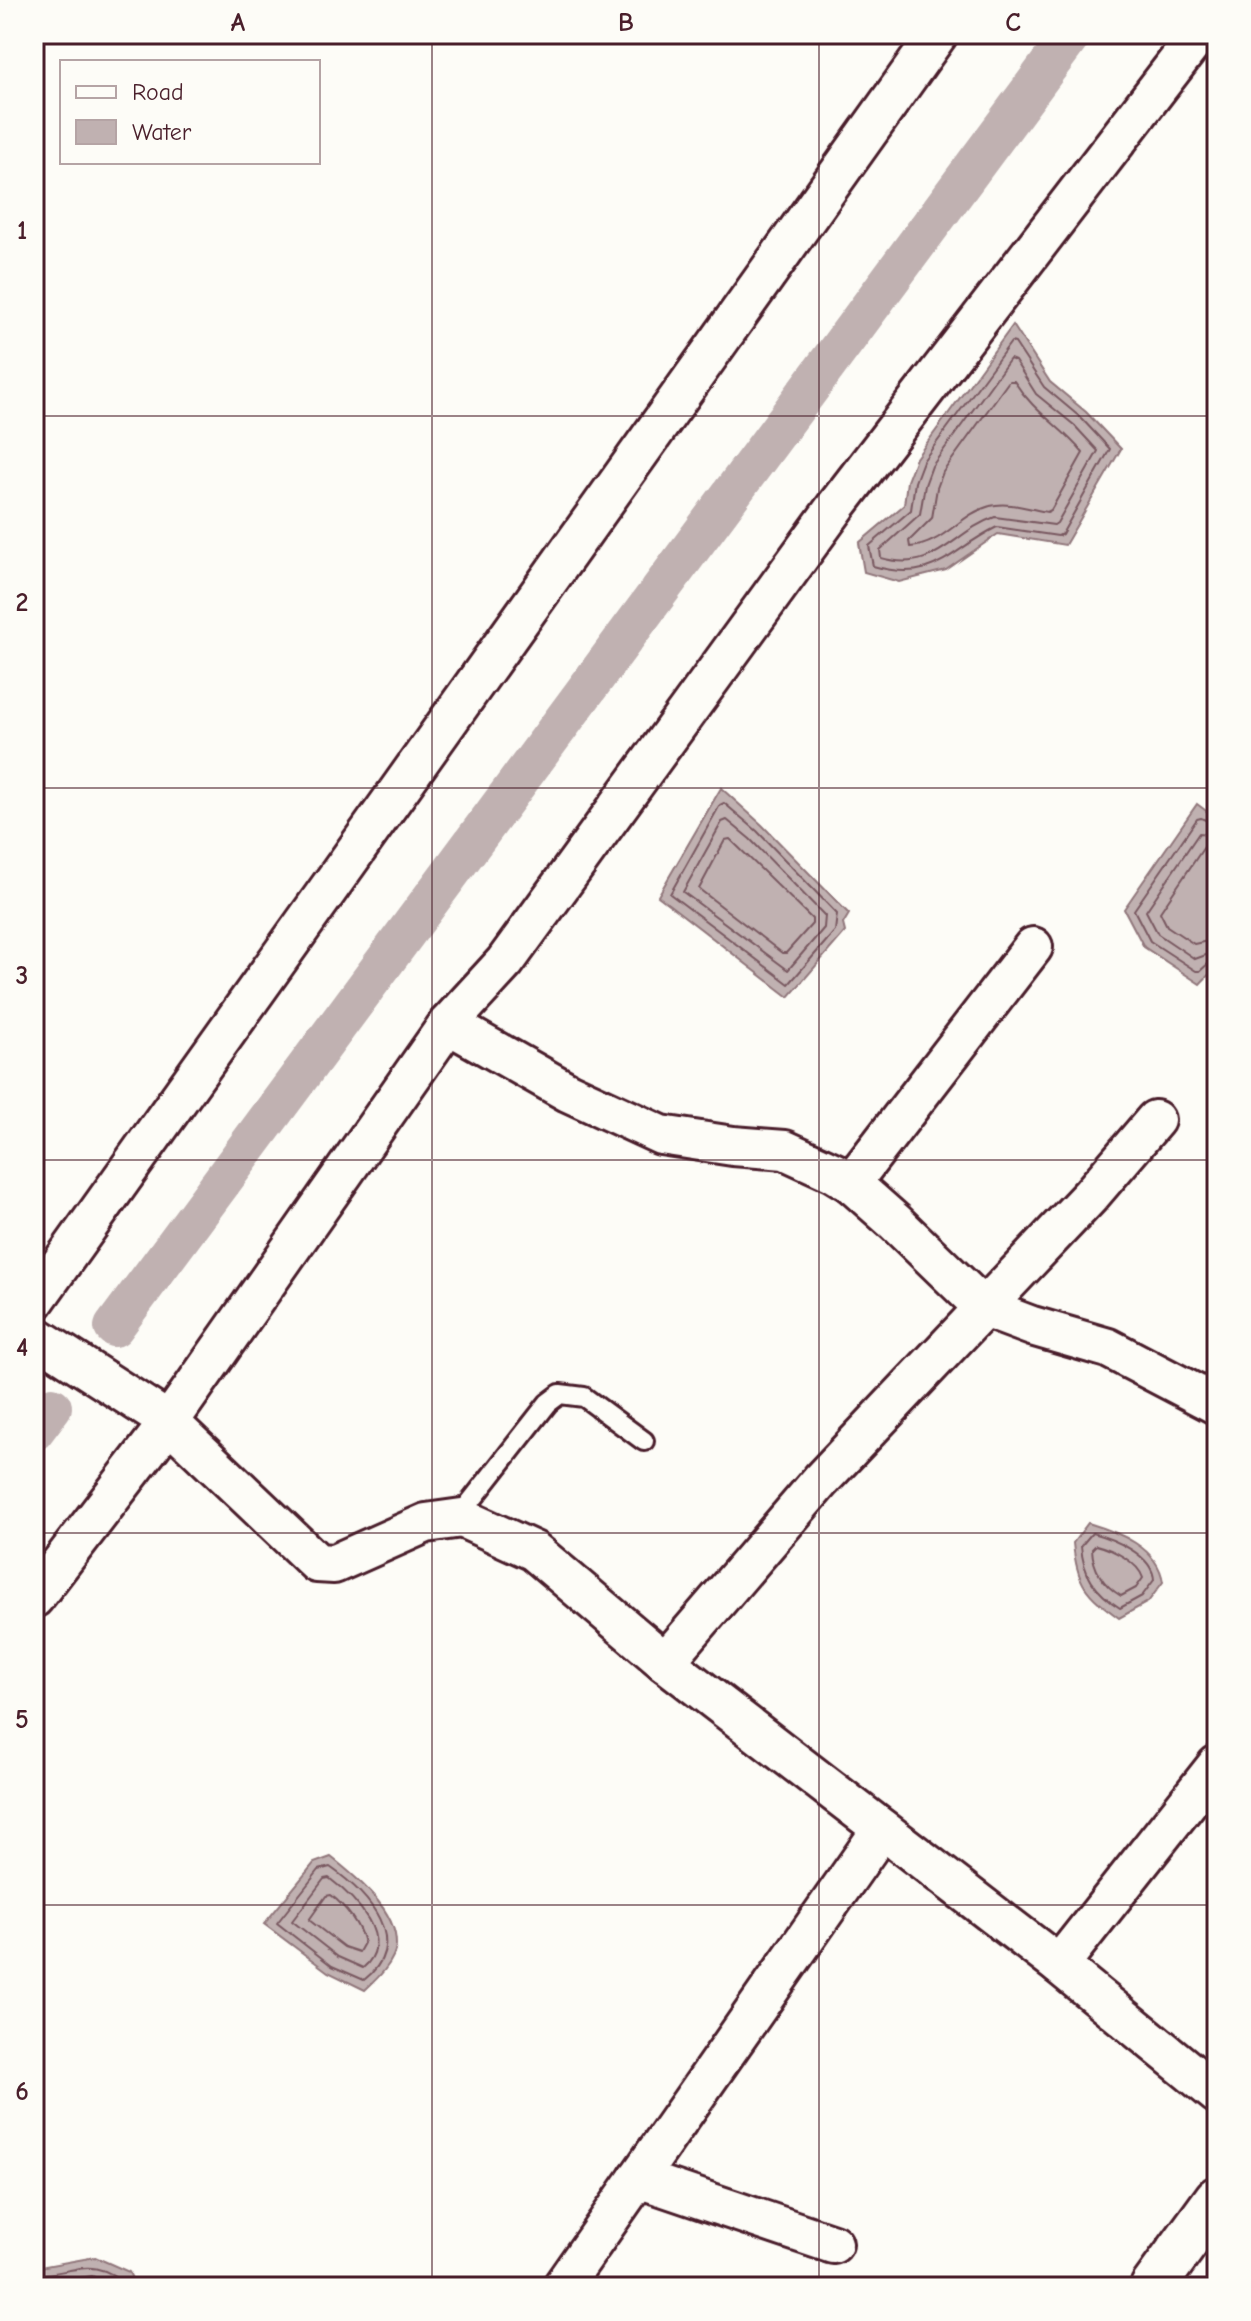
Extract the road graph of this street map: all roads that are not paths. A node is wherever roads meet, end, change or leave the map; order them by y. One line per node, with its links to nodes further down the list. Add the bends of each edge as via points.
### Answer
1 (938, 34): 7 (street)
2 (1199, 34): 4 (street, via 837,505 505,962)
3 (1033, 947): 6 (street)
4 (448, 1024): 6 (street, via 568,1092 661,1135 785,1150); 11 (street)
5 (1155, 1120): 8 (street)
6 (851, 1183): 8 (street)
7 (34, 1302)
8 (984, 1308): 10 (street, via 1108,1348); 15 (street, via 821,1480)
9 (34, 1335): 11 (street)
10 (1217, 1405)
11 (169, 1422): 13 (street, via 317,1563 334,1564 426,1523); 14 (street)
12 (644, 1441): 13 (lane, via 584,1397 560,1394)
13 (457, 1519): 15 (street, via 534,1551)
14 (34, 1598)
15 (665, 1662): 17 (street)
16 (1217, 1765): 18 (street)
17 (882, 1829): 18 (street); 20 (street)
18 (1059, 1965): 19 (street)
19 (1217, 2094)
20 (638, 2178): 22 (street); 23 (street)
21 (1217, 2199): 24 (street)
22 (833, 2244)
23 (562, 2287)
24 (1153, 2287)

